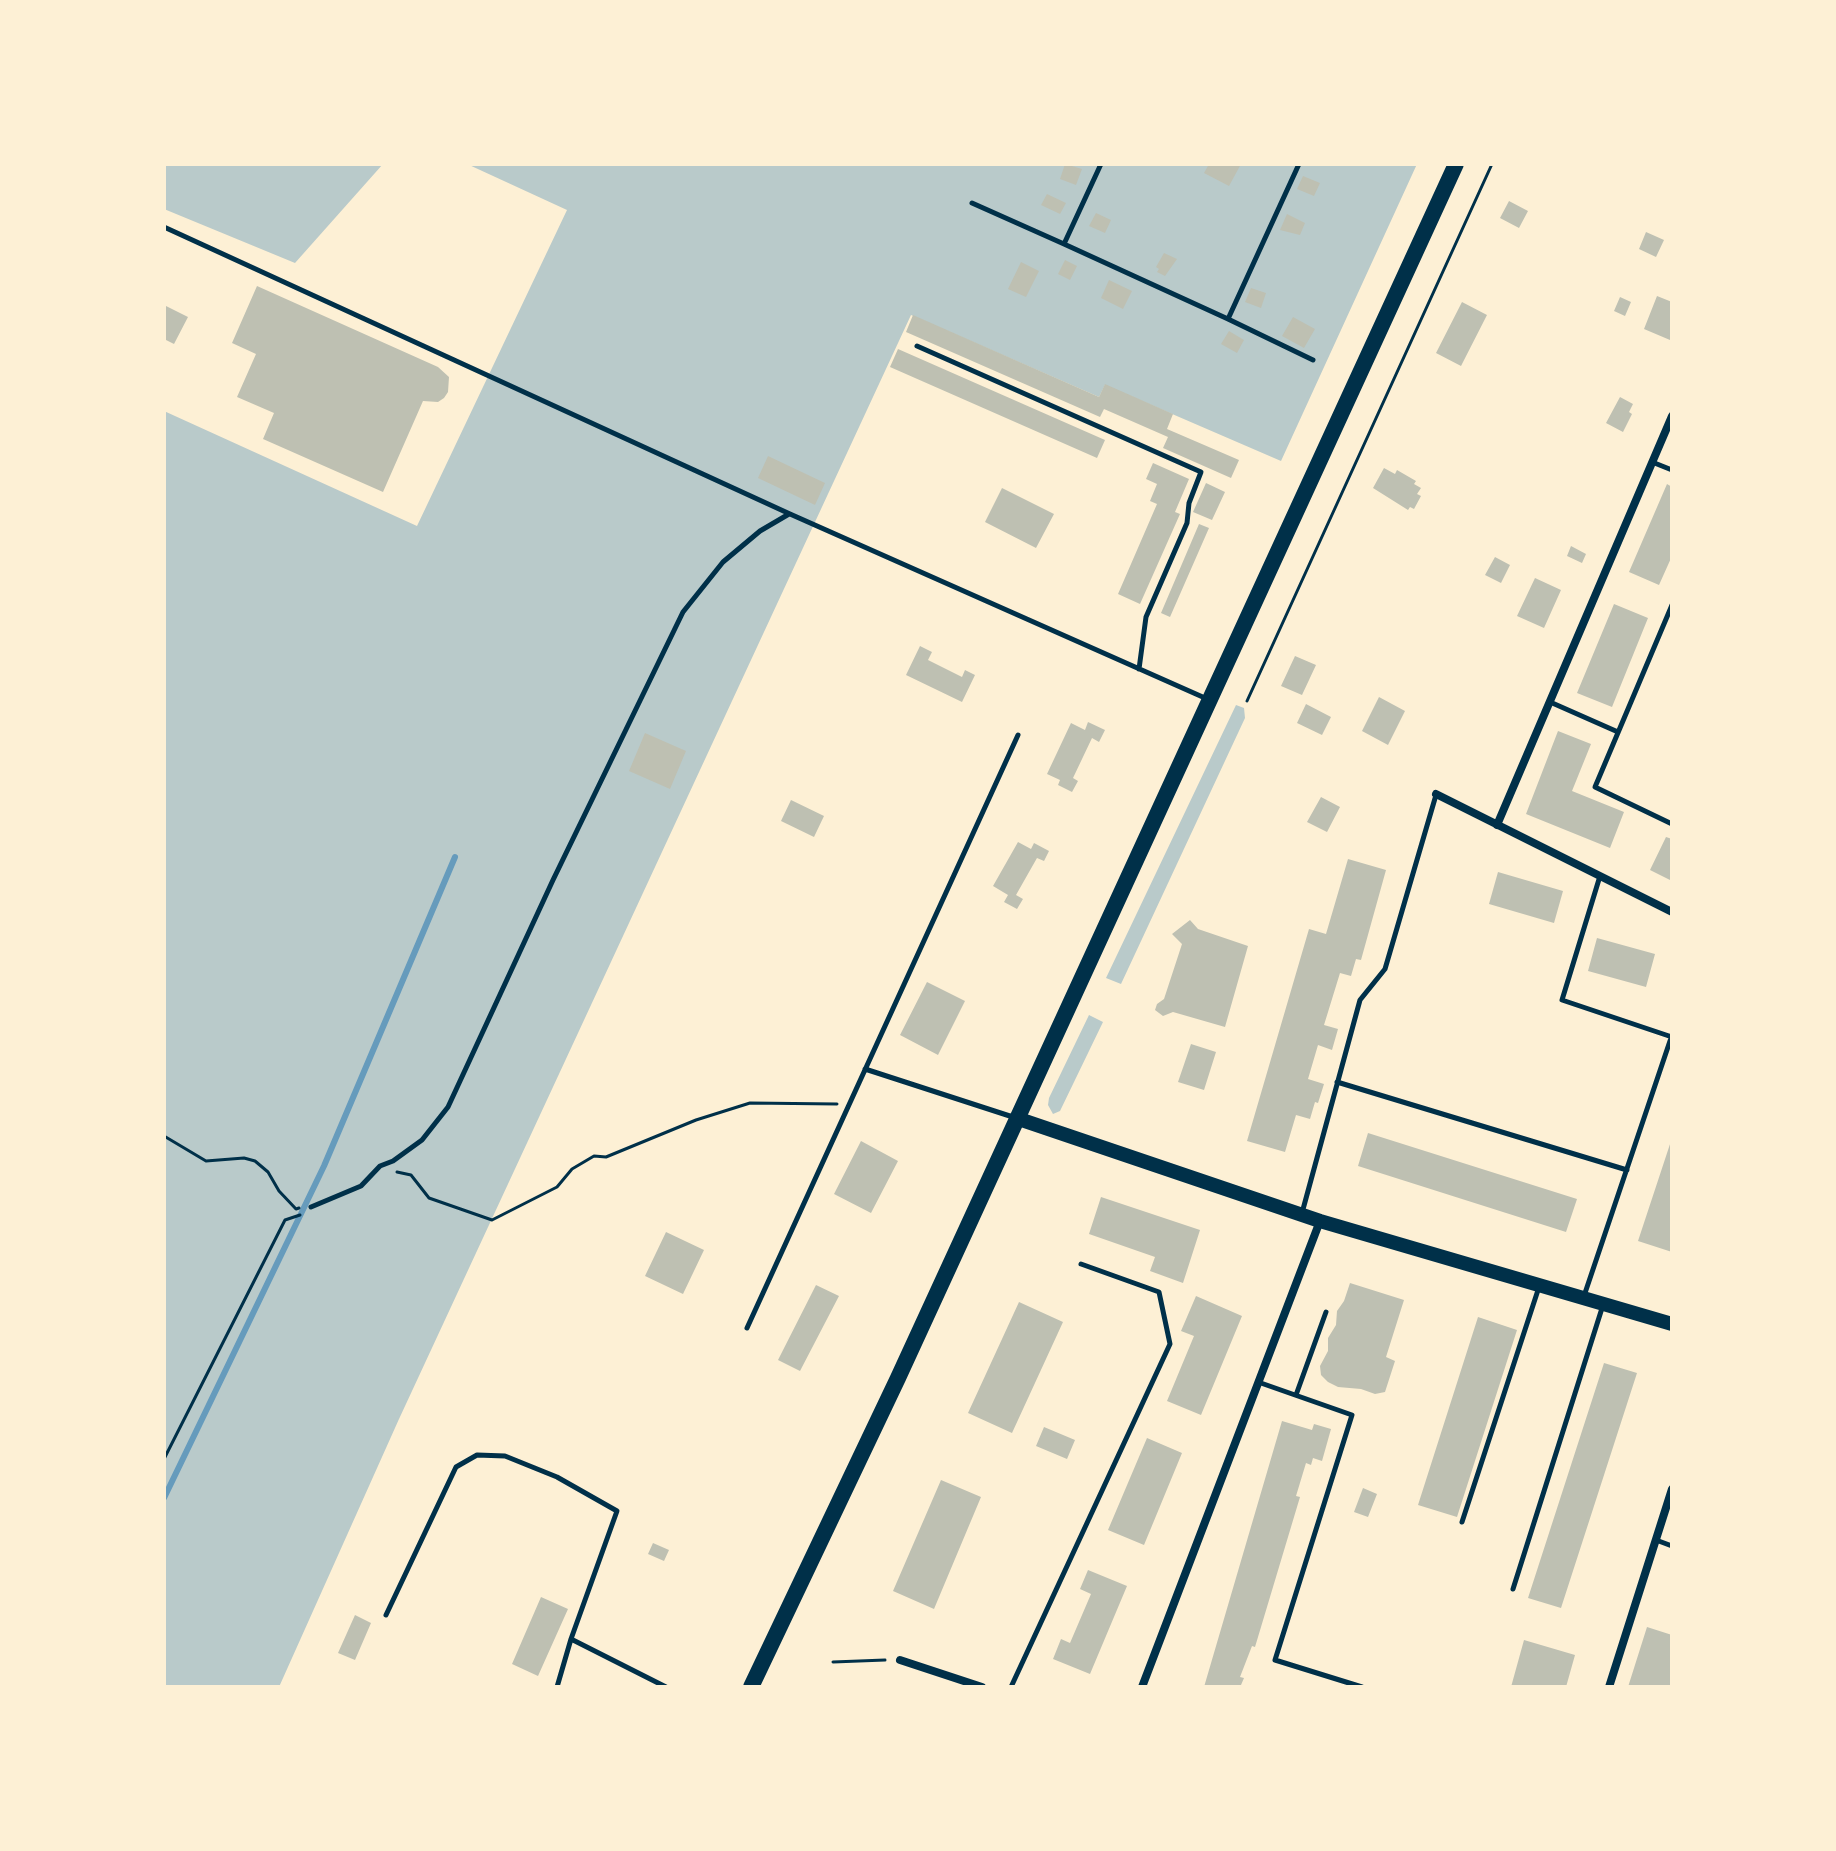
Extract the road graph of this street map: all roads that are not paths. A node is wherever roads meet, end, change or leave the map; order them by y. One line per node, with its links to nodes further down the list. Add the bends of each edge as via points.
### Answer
1 (1101, 164): 6 (lane)
2 (1299, 164): 7 (lane)
3 (1456, 164): 16 (highway)
4 (972, 203): 6 (lane)
5 (164, 227): 13 (lane)
6 (1064, 244): 7 (lane)
7 (1228, 319): 9 (lane)
8 (917, 346): 15 (lane, via 1201,472 1187,523 1146,617)
9 (1313, 360)
10 (1672, 416): 11 (street)
11 (1652, 462): 12 (lane); 17 (street)
12 (1672, 470)
13 (790, 514): 15 (lane); 30 (lane, via 723,562 683,612 448,1107 422,1140 380,1166 361,1186)
14 (1672, 605): 18 (lane)
15 (1139, 669): 16 (lane)
16 (1208, 700): 28 (highway)
17 (1550, 702): 18 (lane); 22 (street)
18 (1618, 732): 21 (lane, via 1595,787)
19 (1018, 735): 26 (lane)
20 (1436, 794): 22 (street); 27 (lane, via 1385,969 1360,1000)
21 (1672, 824)
22 (1497, 825): 23 (street)
23 (1600, 876): 24 (street); 25 (lane, via 1562,1000)
24 (1672, 912)
25 (1672, 1036): 29 (lane)
26 (865, 1069): 28 (lane); 39 (lane)
27 (1337, 1082): 29 (lane); 31 (lane)
28 (1016, 1118): 31 (main road); 52 (highway)
29 (1627, 1170): 35 (lane)
30 (311, 1207)
31 (1301, 1214): 32 (main road)
32 (1320, 1221): 34 (main road); 40 (street)
33 (1081, 1264): 54 (lane, via 1159,1292 1170,1344)
34 (1539, 1286): 35 (main road); 43 (lane)
35 (1583, 1299): 36 (main road)
36 (1603, 1305): 38 (main road); 46 (lane)
37 (1326, 1312): 41 (lane)
38 (1672, 1324)
39 (747, 1328)
40 (1258, 1382): 41 (lane); 55 (street)
41 (1296, 1395): 56 (lane, via 1352,1415 1275,1660)
42 (1672, 1489): 44 (street)
43 (1462, 1522)
44 (1656, 1540): 45 (lane); 57 (street)
45 (1672, 1546)
46 (1513, 1589)
47 (386, 1615): 48 (lane, via 456,1467 477,1455 505,1456 557,1477 617,1511)
48 (571, 1639): 50 (lane); 51 (lane)
49 (900, 1660): 53 (street)
50 (557, 1687)
51 (664, 1687)
52 (751, 1687)
53 (982, 1687)
54 (1011, 1687)
55 (1142, 1687)
56 (1362, 1687)
57 (1609, 1687)

